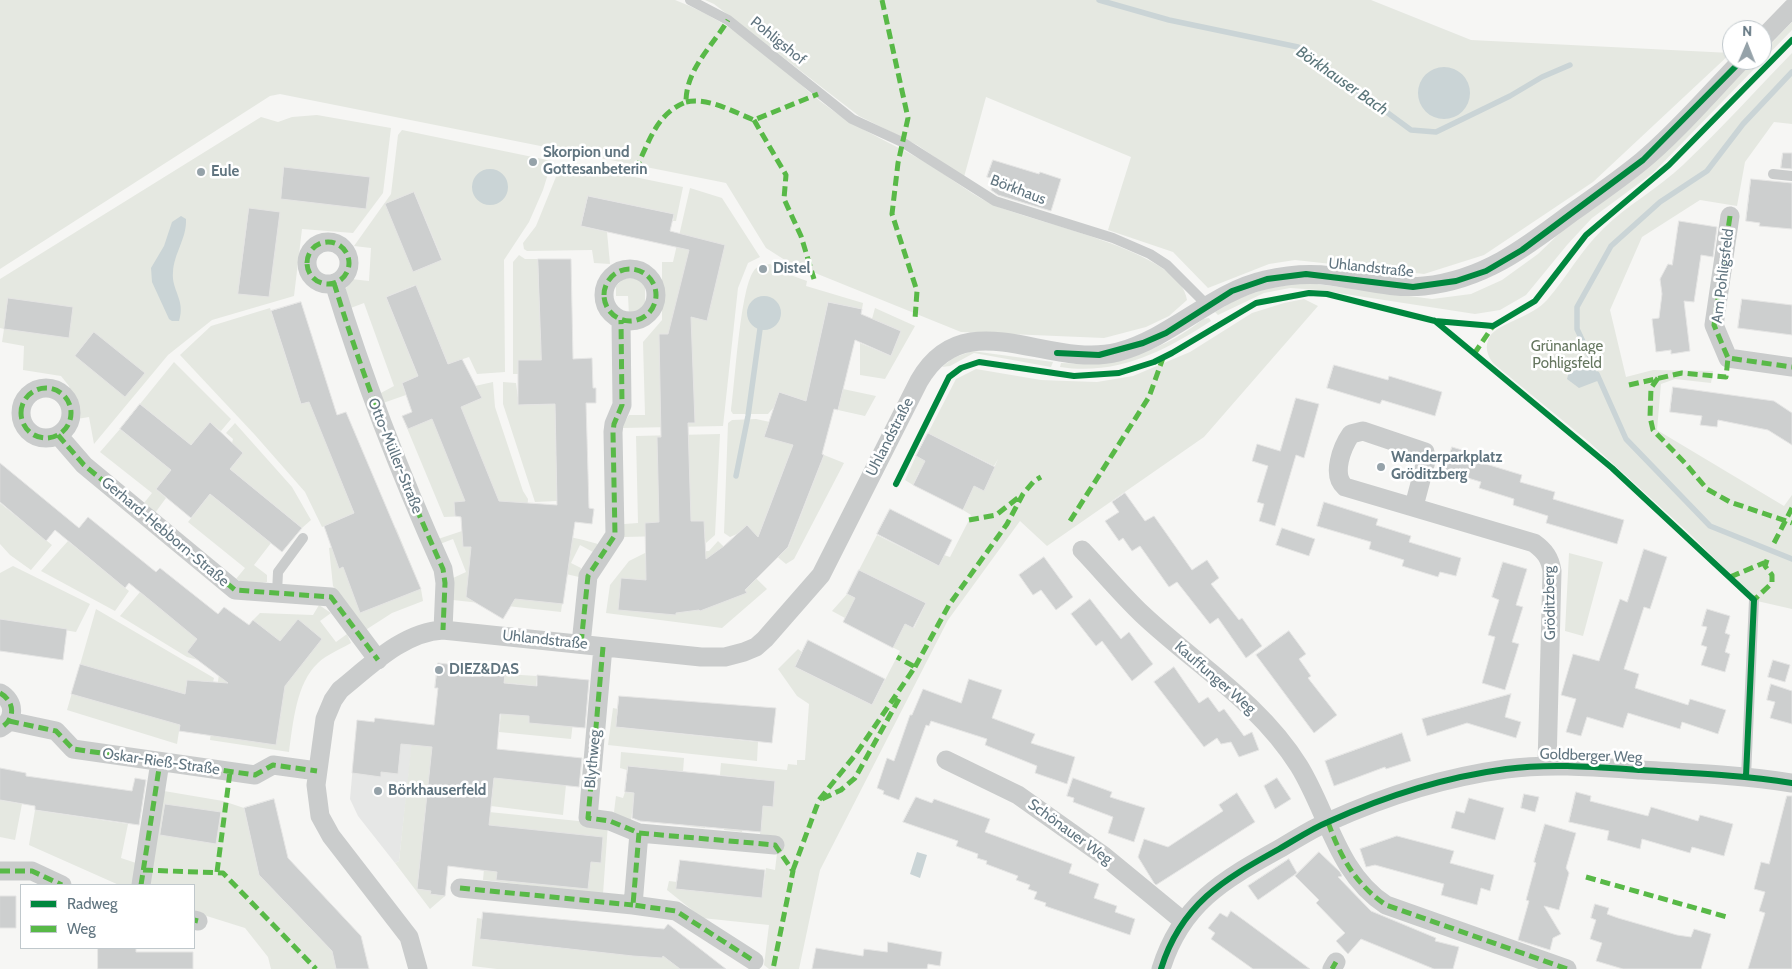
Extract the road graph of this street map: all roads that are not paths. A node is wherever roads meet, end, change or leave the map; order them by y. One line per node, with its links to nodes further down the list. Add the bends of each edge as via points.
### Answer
1 (690, 0): 5 (lane, Pohligshof, via 728,20)
2 (1792, 8): 3 (street)
3 (1772, 29)
4 (1732, 70): 10 (street, Uhlandstraße, via 1643,160 1522,250 1486,270 1456,281 1414,287 1330,275 1288,276 1249,284)
5 (818, 94): 10 (lane, Börkhaus, via 852,120 902,142 995,201 1113,238 1150,254 1167,265)
6 (1773, 174): 7 (lane)
7 (1792, 176)
8 (1730, 216): 12 (street, Am Pohligsfeld, via 1714,325 1728,358)
9 (334, 283): 19 (street, Otto-Müller-Straße, via 378,417 443,570)
10 (1208, 306): 21 (street, Uhlandstraße, via 1166,333 1108,354 1082,356 990,340 964,342 945,350 928,364 821,574 765,639 744,652 714,658)
11 (621, 320): 20 (street, via 622,405 613,432 616,535 588,576)
12 (1792, 367)
13 (58, 435): 17 (street, Gerhard-Hebborn-Straße, via 84,464 235,590)
14 (1414, 506): 14 (street, Gröditzberg, via 1426,461 1425,452 1362,431 1351,434 1337,471 1341,484); 27 (street, Gröditzberg, via 1534,544 1545,551 1551,562)
15 (303, 538): 17 (lane, via 278,572)
16 (1082, 550): 31 (street, Kauffunger Weg, via 1141,614 1236,693 1274,732 1298,765)
17 (277, 593): 22 (street, Gerhard-Hebborn-Straße, via 331,597)
18 (1754, 600): 29 (lane)
19 (444, 630): 20 (street, Uhlandstraße); 22 (street, Uhlandstraße, via 424,632)
20 (581, 644): 21 (street, Uhlandstraße)
21 (603, 647): 32 (street, Blythweg, via 588,818 610,821)
22 (378, 660): 28 (street, Uhlandstraße, via 340,690 333,700 325,719)
23 (0, 693): 24 (street, Oskar-Rieß-Straße, via 11,703 12,715)
24 (4, 725): 26 (street, Oskar-Rieß-Straße, via 56,731 73,749)
25 (946, 760): 39 (street, Schönauer Weg, via 1018,794 1104,856)
26 (160, 762): 28 (street, Oskar-Rieß-Straße, via 255,775 272,765); 36 (street)
27 (1547, 765): 29 (street, Goldberger Weg); 31 (street, Goldberger Weg, via 1504,769 1438,783)
28 (317, 771): 41 (street, Uhlandstraße, via 317,800 325,828 409,937)
29 (1746, 776): 30 (street, Goldberger Weg)
30 (1792, 783)
31 (1328, 822): 39 (street, Goldberger Weg, via 1246,867 1203,897); 43 (street, via 1338,851 1351,872 1367,891 1386,905)
32 (639, 833): 33 (street, Blythweg); 38 (street)
33 (775, 846)
34 (0, 871): 35 (street, via 32,871)
35 (60, 884)
36 (141, 884)
37 (460, 888): 38 (street)
38 (633, 905): 40 (street, via 676,911)
39 (1183, 921): 42 (street, Goldberger Weg, via 1166,952)
40 (754, 960)
41 (418, 969)
42 (1161, 969)
43 (1567, 969)

